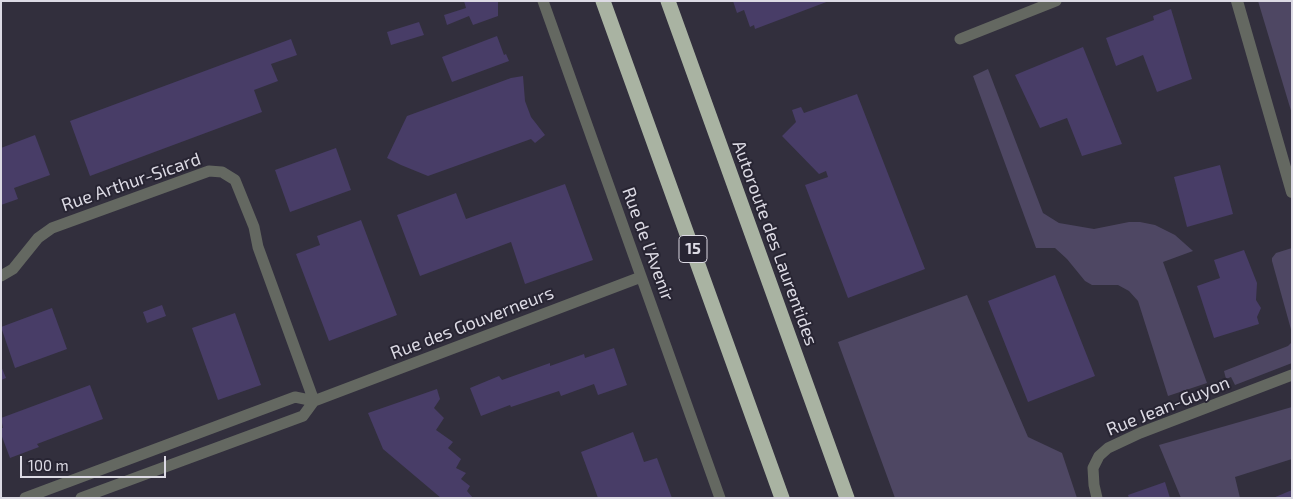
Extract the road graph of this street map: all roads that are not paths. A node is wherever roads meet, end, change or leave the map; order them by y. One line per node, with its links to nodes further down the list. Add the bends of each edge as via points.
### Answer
1 (543, 1): 9 (street, Rue de l'Avenir)
2 (603, 1): 15 (highway, 15)
3 (668, 1): 16 (highway, Autoroute des Laurentides)
4 (1056, 1): 6 (street)
5 (1237, 1): 7 (street)
6 (960, 38)
7 (1292, 192)
8 (1, 276): 11 (street, Rue Arthur-Sicard, via 13,270 38,238 52,228 209,171 222,172 235,180 254,227 258,247)
9 (641, 278): 11 (street, Rue des Gouverneurs); 14 (street, Rue de l'Avenir)
10 (1292, 375): 17 (street, Rue Jean-Guyon, via 1108,448 1093,468)
11 (314, 401): 12 (street, Rue des Gouverneurs, via 295,397); 13 (street, Rue des Gouverneurs, via 303,416)
12 (25, 498)
13 (81, 498)
14 (720, 498)
15 (782, 498)
16 (847, 498)
17 (1097, 498)

